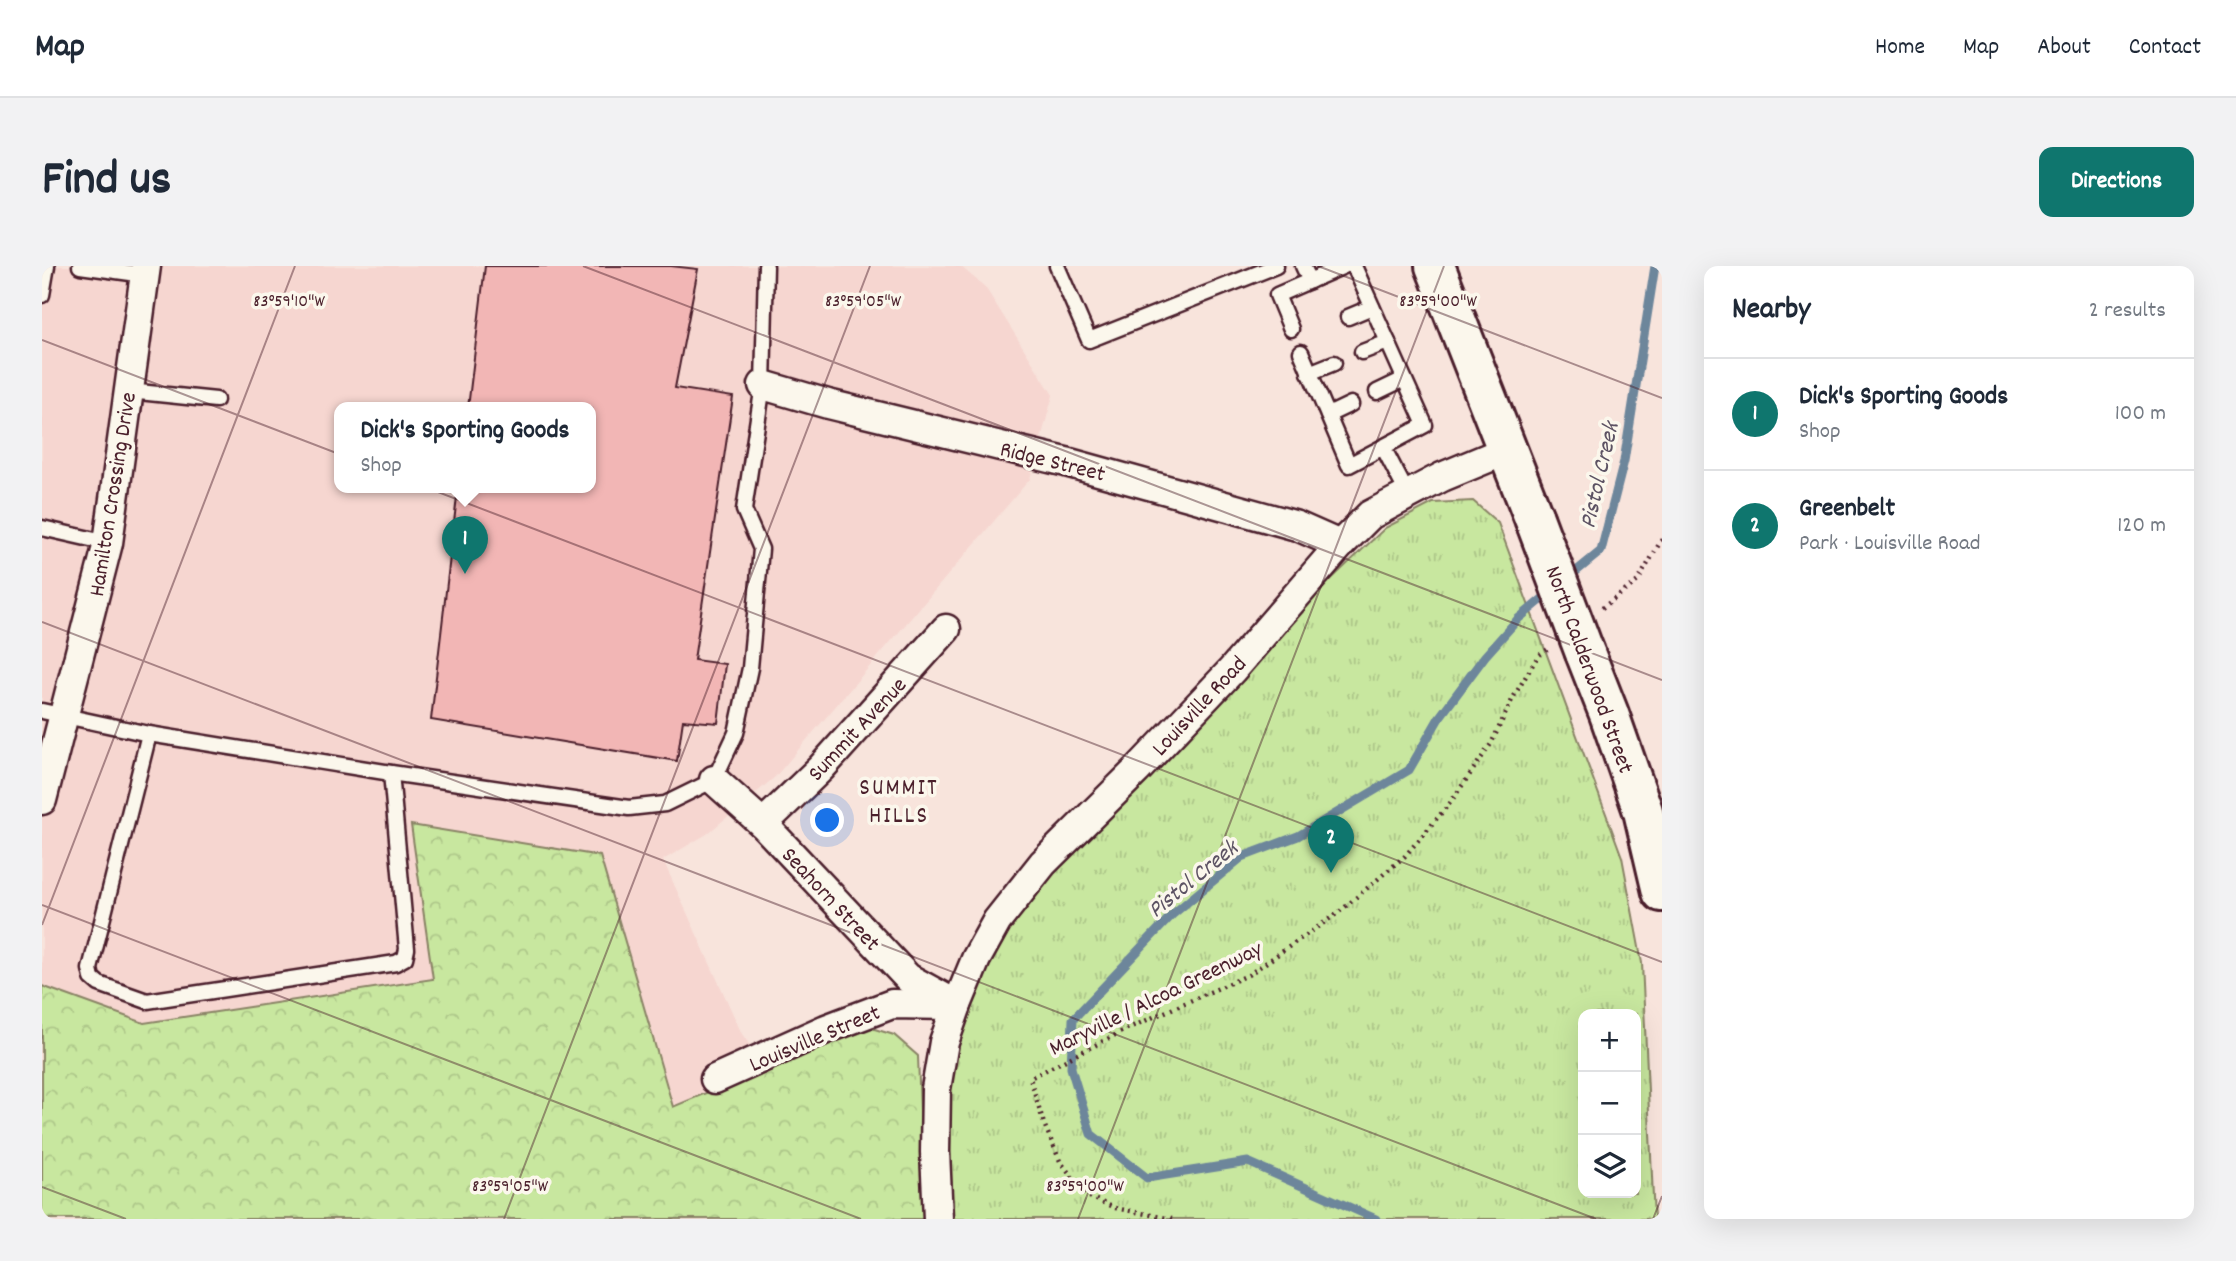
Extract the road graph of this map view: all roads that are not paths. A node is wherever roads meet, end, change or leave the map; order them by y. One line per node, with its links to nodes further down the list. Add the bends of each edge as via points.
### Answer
1 (47, 266): 12 (lane)
2 (80, 266): 10 (lane)
3 (766, 266): 22 (lane)
4 (1058, 266): 5 (lane, via 1089,340)
5 (1276, 266)
6 (1303, 266): 11 (lane)
7 (1344, 266): 11 (lane)
8 (1354, 266): 13 (lane)
9 (1435, 266): 29 (main road)
10 (145, 271): 23 (street, Hamilton Crossing Drive)
11 (1310, 281): 15 (lane, via 1277,295)
12 (42, 290)
13 (1372, 307): 14 (lane); 16 (lane)
14 (1348, 317)
15 (1291, 328)
16 (1388, 342): 18 (lane); 21 (lane)
17 (1301, 352): 20 (lane)
18 (1362, 352)
19 (1334, 363): 20 (lane)
20 (1310, 373): 27 (lane)
21 (1404, 379): 24 (lane); 28 (lane, via 1425,425)
22 (763, 385): 33 (street, Ridge Street, via 1297,526); 38 (lane, via 744,510 761,549 750,668 736,733)
23 (129, 391): 25 (lane); 32 (street, Hamilton Crossing Drive)
24 (1377, 392)
25 (216, 400)
26 (1351, 404): 27 (lane)
27 (1328, 415): 28 (lane, via 1349,465)
28 (1382, 447): 30 (lane)
29 (1507, 450): 30 (street, Louisville Road); 41 (main road, North Calderwood Street, bridge, via 1534,518 1567,651 1609,714 1643,811)
30 (1408, 495): 33 (street, Louisville Road, via 1370,515)
31 (42, 528): 32 (lane)
32 (108, 543): 35 (street, Hamilton Crossing Drive)
33 (1340, 545): 42 (street, Louisville Road, via 1232,670 1043,863 998,921)
34 (946, 629): 40 (street, Summit Avenue, via 821,768)
35 (53, 713): 36 (lane); 39 (street, Hamilton Crossing Drive)
36 (149, 734): 37 (lane); 37 (lane, via 90,969 99,984 147,1002 405,958)
37 (391, 773): 38 (lane, via 629,808 665,804)
38 (714, 780): 40 (street, Seahorn Street)
39 (42, 800)
40 (763, 824): 42 (street, Seahorn Street, via 908,978)
41 (1662, 892)
42 (957, 1005): 43 (street, Louisville Street, via 892,1004); 44 (street, Louisville Road, via 944,1042 936,1089)
43 (715, 1079)
44 (938, 1219)

